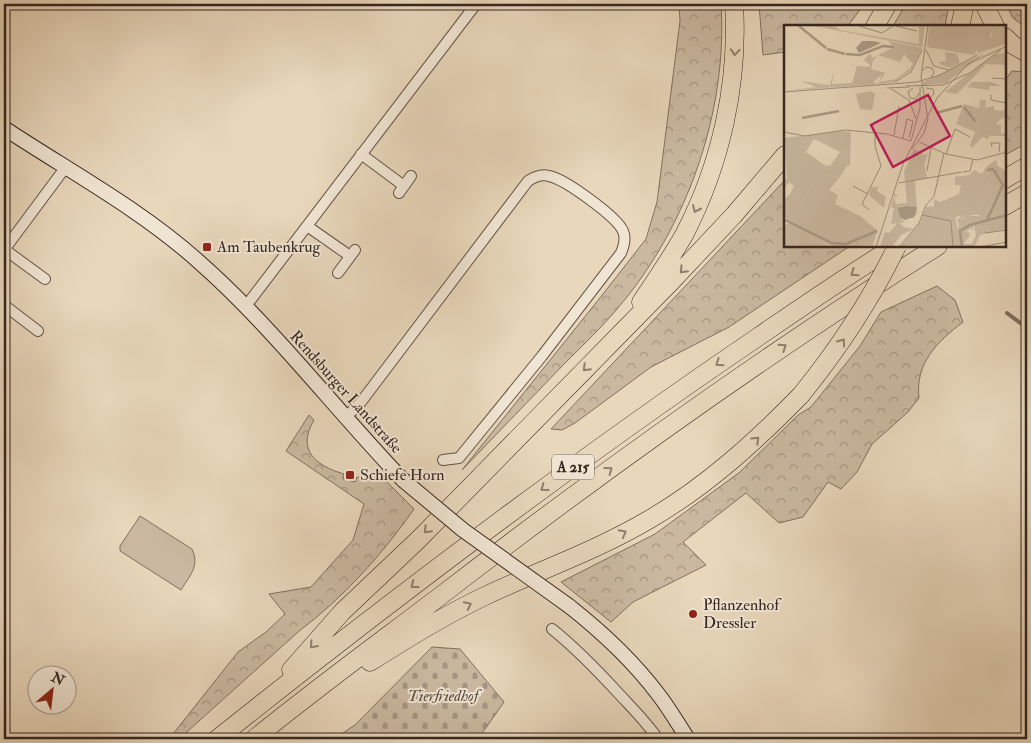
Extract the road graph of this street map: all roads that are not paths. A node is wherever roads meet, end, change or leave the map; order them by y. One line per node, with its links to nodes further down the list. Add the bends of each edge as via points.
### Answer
1 (476, 4): 12 (street)
2 (734, 4): 30 (highway, one-way to 30, via 735,52 731,87 722,137 709,177 684,235)
3 (888, 4): 6 (highway)
4 (965, 4): 7 (highway)
5 (984, 4): 8 (highway)
6 (876, 25)
7 (960, 25)
8 (994, 25)
9 (1006, 38): 10 (highway)
10 (1027, 53)
11 (7, 131): 15 (street, Rendsburger Landstraße)
12 (361, 154): 16 (street, via 401,189); 20 (street)
13 (784, 156): 30 (highway, one-way to 30, via 702,250)
14 (1027, 166): 17 (highway)
15 (65, 168): 21 (street); 28 (street, Rendsburger Landstraße, via 163,232)
16 (411, 176)
17 (1006, 178)
18 (1027, 193): 19 (highway)
19 (1006, 205)
20 (307, 226): 25 (street, via 352,253); 28 (street)
21 (4, 248): 26 (street)
22 (893, 248): 34 (highway, A 215, one-way to 34, via 619,433 357,628)
23 (895, 248): 35 (highway, one-way to 23, bridge, via 432,624 594,548 650,520 679,501 743,452 802,394 849,332)
24 (935, 248): 35 (highway, A 215, one-way to 24, via 523,532 702,402)
25 (338, 273)
26 (45, 279)
27 (4, 305): 29 (street)
28 (246, 306): 31 (street, Rendsburger Landstraße)
29 (38, 331)
30 (620, 334): 34 (highway, one-way to 34, via 418,540 342,612)
31 (346, 417): 32 (street, via 367,394 528,182 544,175 555,178 577,190 619,224 624,235 624,247 542,356 459,458); 39 (street, Rendsburger Landstraße, bridge, via 403,480 463,530 570,606 623,653 658,694)
32 (443, 460)
33 (552, 629): 38 (street, via 609,683)
34 (262, 703): 36 (highway, A 215)
35 (277, 721): 37 (highway, A 215)
36 (217, 739)
37 (254, 739)
38 (658, 739)
39 (688, 739)

